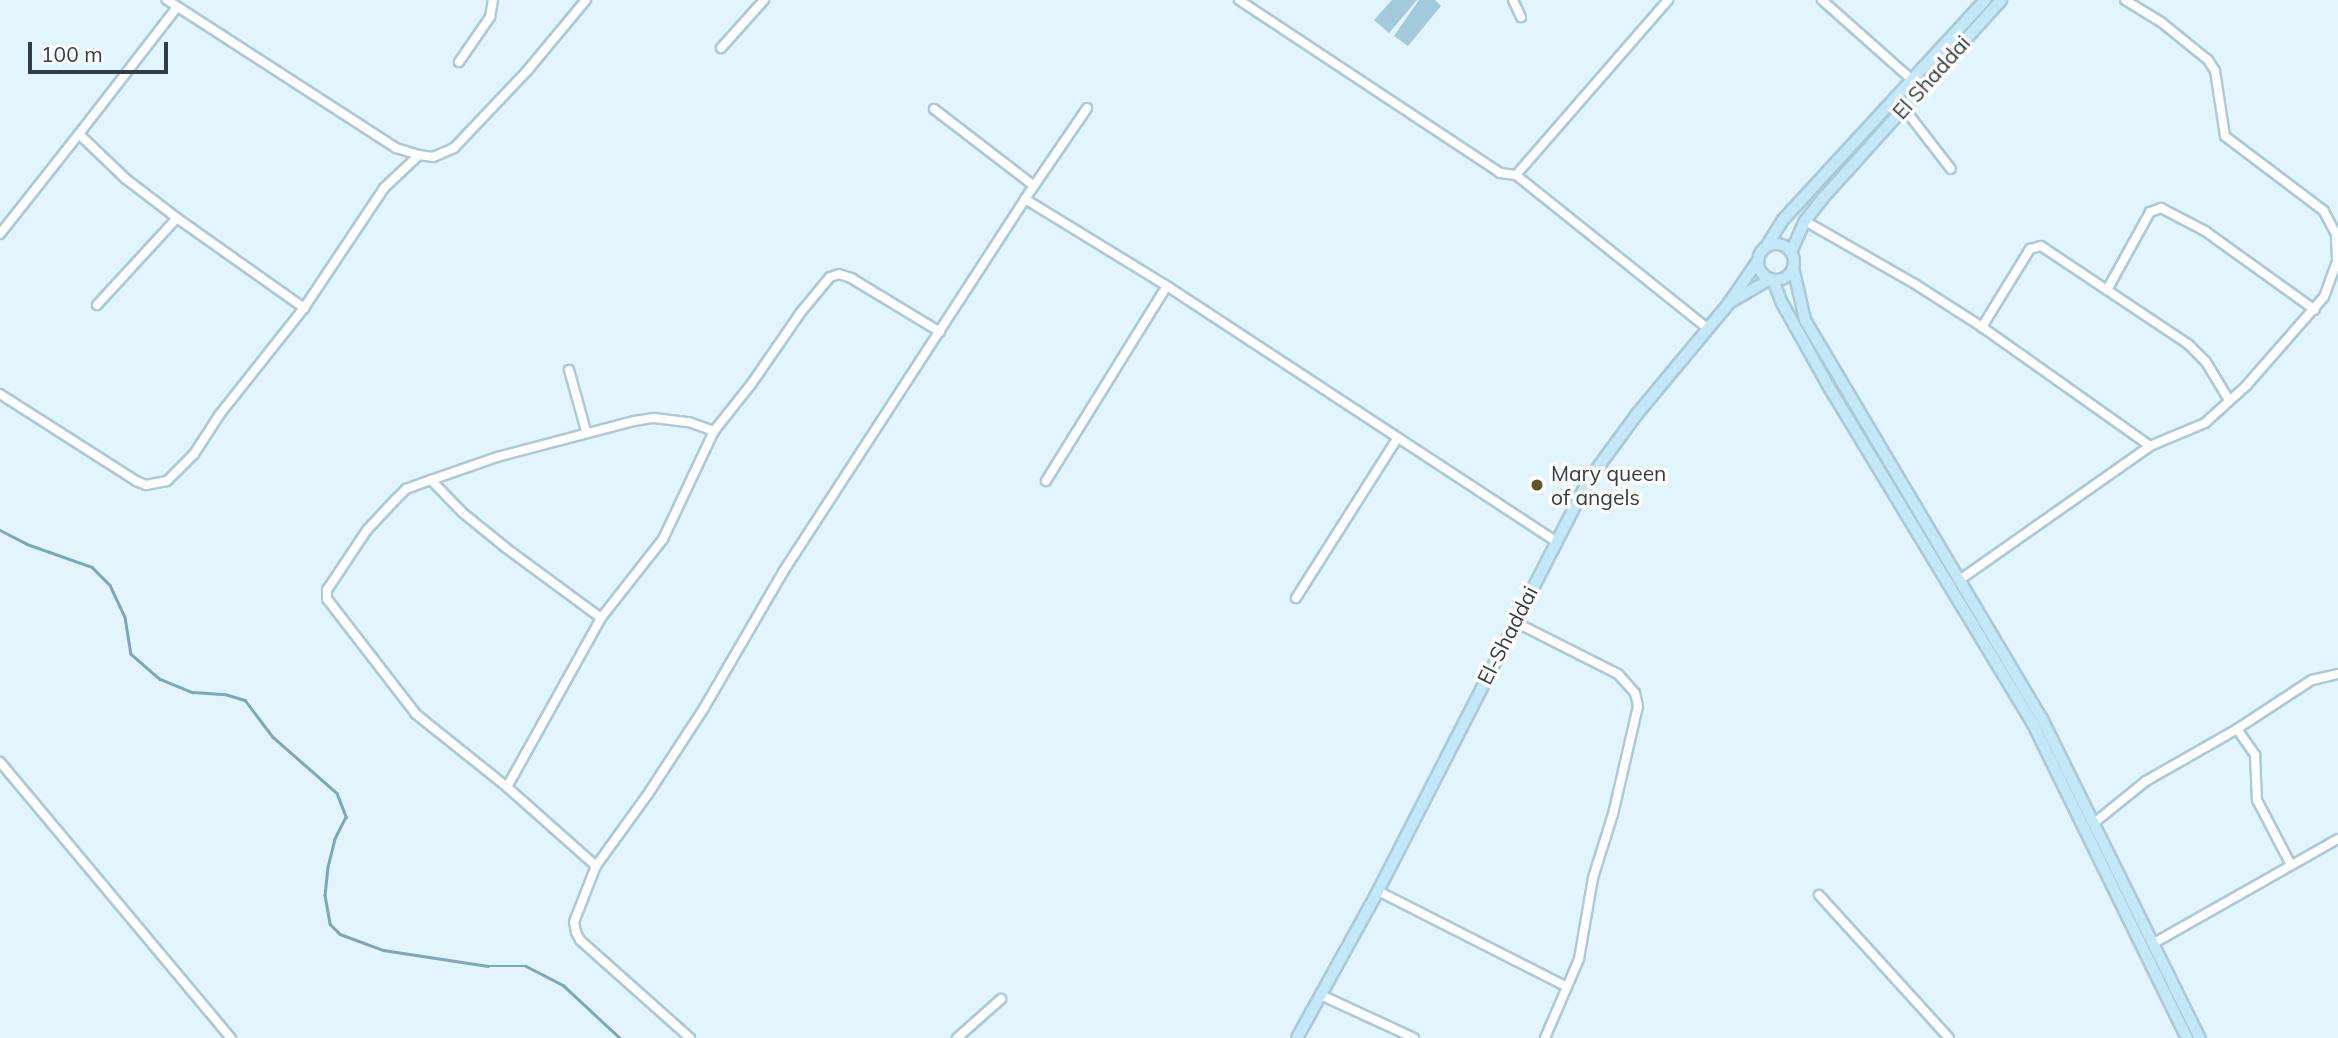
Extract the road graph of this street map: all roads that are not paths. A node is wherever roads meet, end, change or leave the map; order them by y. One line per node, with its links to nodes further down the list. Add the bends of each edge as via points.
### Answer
1 (167, 0): 12 (street)
2 (493, 0): 15 (street, via 490,17)
3 (586, 0): 21 (street, via 454,148 433,157)
4 (764, 0): 14 (street)
5 (1238, 0): 23 (street, via 1500,173)
6 (1513, 0): 13 (street)
7 (1668, 0): 23 (street)
8 (1822, 0): 16 (street)
9 (1985, 0): 16 (street)
10 (2001, 0): 16 (street, El Shaddai)
11 (2125, 0): 39 (street, via 2161,22 2207,60 2215,71 2221,127 2228,140 2330,219 2337,261 2330,286)
12 (177, 7): 20 (street); 21 (street, via 396,148)
13 (1521, 17)
14 (721, 48)
15 (459, 62)
16 (1917, 83): 17 (street, El Shaddai); 29 (street, via 1782,221)
17 (1903, 107): 22 (street); 27 (street, El Shaddai)
18 (1087, 108): 24 (street)
19 (933, 109): 24 (street)
20 (79, 134): 26 (street); 28 (street)
21 (419, 155): 38 (street, via 384,188)
22 (1951, 169)
23 (1516, 175): 40 (street)
24 (1032, 185): 25 (street)
25 (1025, 199): 34 (street); 42 (street)
26 (177, 218): 37 (street); 38 (street)
27 (1805, 221): 30 (street, El Shaddai); 41 (street)
28 (0, 234)
29 (1766, 247): 30 (street, via 1777,244); 31 (street)
30 (1791, 252): 32 (street)
31 (1759, 259): 33 (street, via 1761,271); 36 (street, El-Shaddai)
32 (1794, 267): 33 (street, via 1788,276); 50 (street, via 1805,320)
33 (1771, 279): 36 (street); 50 (street, via 1829,387)
34 (1167, 286): 48 (street); 52 (street)
35 (2107, 290): 39 (street, via 2150,212 2161,208 2205,231); 41 (street, via 2041,246 2034,246); 45 (street, via 2188,344 2206,362)
36 (1730, 303): 40 (street, El-Shaddai)
37 (97, 305)
38 (304, 308): 44 (street, via 194,454 167,481 156,485 146,485 114,469)
39 (2315, 310): 45 (street)
40 (1706, 327): 53 (street, El-Shaddai, via 1588,481)
41 (1982, 327): 49 (street)
42 (940, 332): 47 (street, via 851,278 830,277); 66 (street, via 782,572 669,762)
43 (569, 370): 46 (street)
44 (0, 394)
45 (2229, 400): 49 (street, via 2205,423)
46 (586, 431): 47 (street, via 654,418 689,422); 51 (street)
47 (714, 431): 56 (street, via 663,538)
48 (1397, 439): 53 (street); 55 (street)
49 (2150, 446): 54 (street)
50 (1885, 468): 54 (street); 59 (street)
51 (431, 480): 56 (street, via 506,548); 62 (street, via 406,489 381,514 326,594 423,722)
52 (1046, 481)
53 (1555, 541): 57 (street, El-Shaddai)
54 (1961, 579): 59 (street)
55 (1296, 598)
56 (601, 618): 62 (street)
57 (1515, 622): 67 (street, El-Shaddai); 70 (street, via 1618,674 1635,693 1638,706 1614,814 1593,877 1579,959)
58 (2338, 674): 60 (street, via 2312,680)
59 (2037, 721): 63 (street); 80 (street)
60 (2237, 729): 63 (street, via 2146,781); 65 (street, via 2255,755 2257,800)
61 (0, 762): 73 (street)
62 (508, 787): 66 (street)
63 (2094, 823): 69 (street)
64 (2338, 839): 65 (street)
65 (2291, 865): 69 (street)
66 (596, 866): 74 (street, via 574,922 580,940)
67 (1378, 891): 70 (street); 71 (street, El-Shaddai)
68 (1819, 895): 79 (street)
69 (2154, 943): 81 (street)
70 (1565, 986): 78 (street)
71 (1323, 996): 76 (street, El-Shaddai); 77 (street)
72 (1000, 999): 75 (street)
73 (231, 1038)
74 (690, 1038)
75 (957, 1038)
76 (1297, 1038)
77 (1414, 1038)
78 (1545, 1038)
79 (1949, 1038)
80 (2187, 1038)
81 (2200, 1038)

